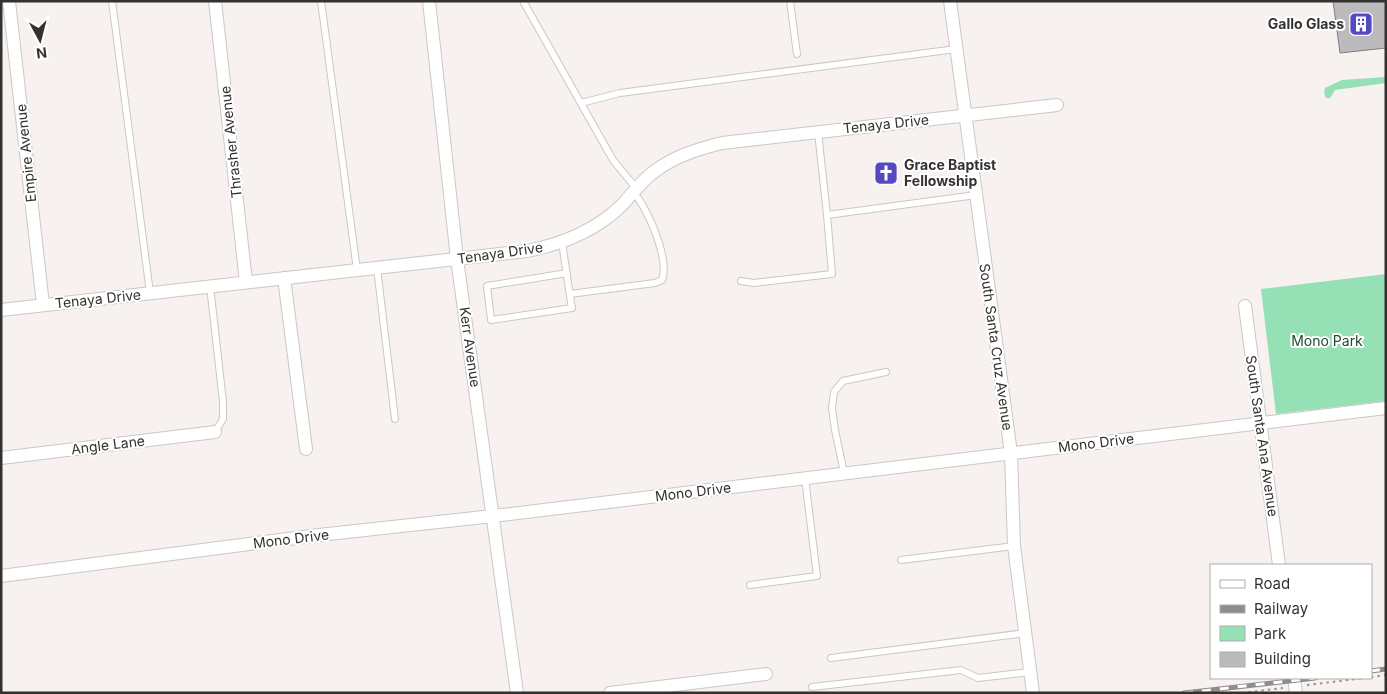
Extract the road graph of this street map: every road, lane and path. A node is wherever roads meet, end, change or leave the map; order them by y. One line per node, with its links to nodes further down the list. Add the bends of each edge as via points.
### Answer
1 (9, 1): 29 (street, Empire Avenue)
2 (112, 1): 27 (lane)
3 (215, 1): 25 (street, Thrasher Avenue)
4 (321, 1): 21 (lane)
5 (429, 1): 19 (street, Kerr Avenue)
6 (523, 1): 11 (lane)
7 (790, 1): 10 (lane)
8 (950, 1): 9 (street, South Santa Cruz Avenue)
9 (956, 49): 11 (lane, via 629,92); 13 (street, South Santa Cruz Avenue)
10 (797, 54)
11 (581, 103): 15 (lane)
12 (1057, 105): 13 (street, Tenaya Drive)
13 (966, 115): 14 (street, Tenaya Drive); 16 (street, South Santa Cruz Avenue)
14 (818, 132): 15 (street, Tenaya Drive, via 702,148 655,171); 17 (lane)
15 (634, 190): 18 (street, Tenaya Drive, via 607,217 589,230); 28 (lane, via 658,238 664,269 662,280)
16 (976, 195): 17 (lane); 38 (street, South Santa Cruz Avenue)
17 (827, 215): 24 (lane, via 832,274 754,283)
18 (562, 242): 19 (street, Tenaya Drive, via 547,247); 22 (lane)
19 (457, 259): 20 (street, Tenaya Drive); 42 (street, Kerr Avenue)
20 (377, 268): 21 (street, Tenaya Drive); 34 (lane)
21 (357, 270): 23 (street, Tenaya Drive)
22 (567, 273): 28 (lane); 28 (lane, via 487,286 491,320 572,308)
23 (284, 278): 25 (street, Tenaya Drive); 37 (street)
24 (741, 281)
25 (246, 282): 26 (street, Tenaya Drive)
26 (210, 286): 27 (street, Tenaya Drive); 36 (lane, via 223,402 223,419)
27 (150, 293): 29 (street, Tenaya Drive)
28 (570, 294)
29 (43, 305): 31 (street, Tenaya Drive)
30 (1245, 306): 35 (street, South Santa Ana Avenue)
31 (1, 310)
32 (886, 372): 40 (lane, via 843,381 834,392 832,408)
33 (1386, 408): 35 (street, Mono Drive)
34 (395, 419)
35 (1260, 424): 38 (street, Mono Drive); 45 (street, South Santa Ana Avenue)
36 (215, 432): 39 (street, Angle Lane)
37 (306, 448)
38 (1011, 453): 40 (street, Mono Drive); 43 (street, South Santa Cruz Avenue)
39 (1, 458)
40 (844, 474): 41 (street, Mono Drive)
41 (805, 478): 42 (street, Mono Drive); 47 (lane, via 817,576)
42 (493, 516): 46 (street, Mono Drive); 56 (street, Kerr Avenue)
43 (1014, 546): 44 (lane); 48 (street, South Santa Cruz Avenue)
44 (901, 560)
45 (1279, 564)
46 (1, 576)
47 (750, 586)
48 (1025, 633): 49 (lane); 50 (street, South Santa Cruz Avenue)
49 (830, 658)
50 (1030, 672): 55 (lane, via 978,678 961,670); 58 (street, South Santa Cruz Avenue)
51 (766, 674): 57 (street)
52 (1386, 675): 53 (path)
53 (1372, 677)
54 (1294, 679): 59 (street)
55 (812, 688)
56 (517, 693)
57 (610, 693)
58 (1033, 693)
59 (1296, 693)

